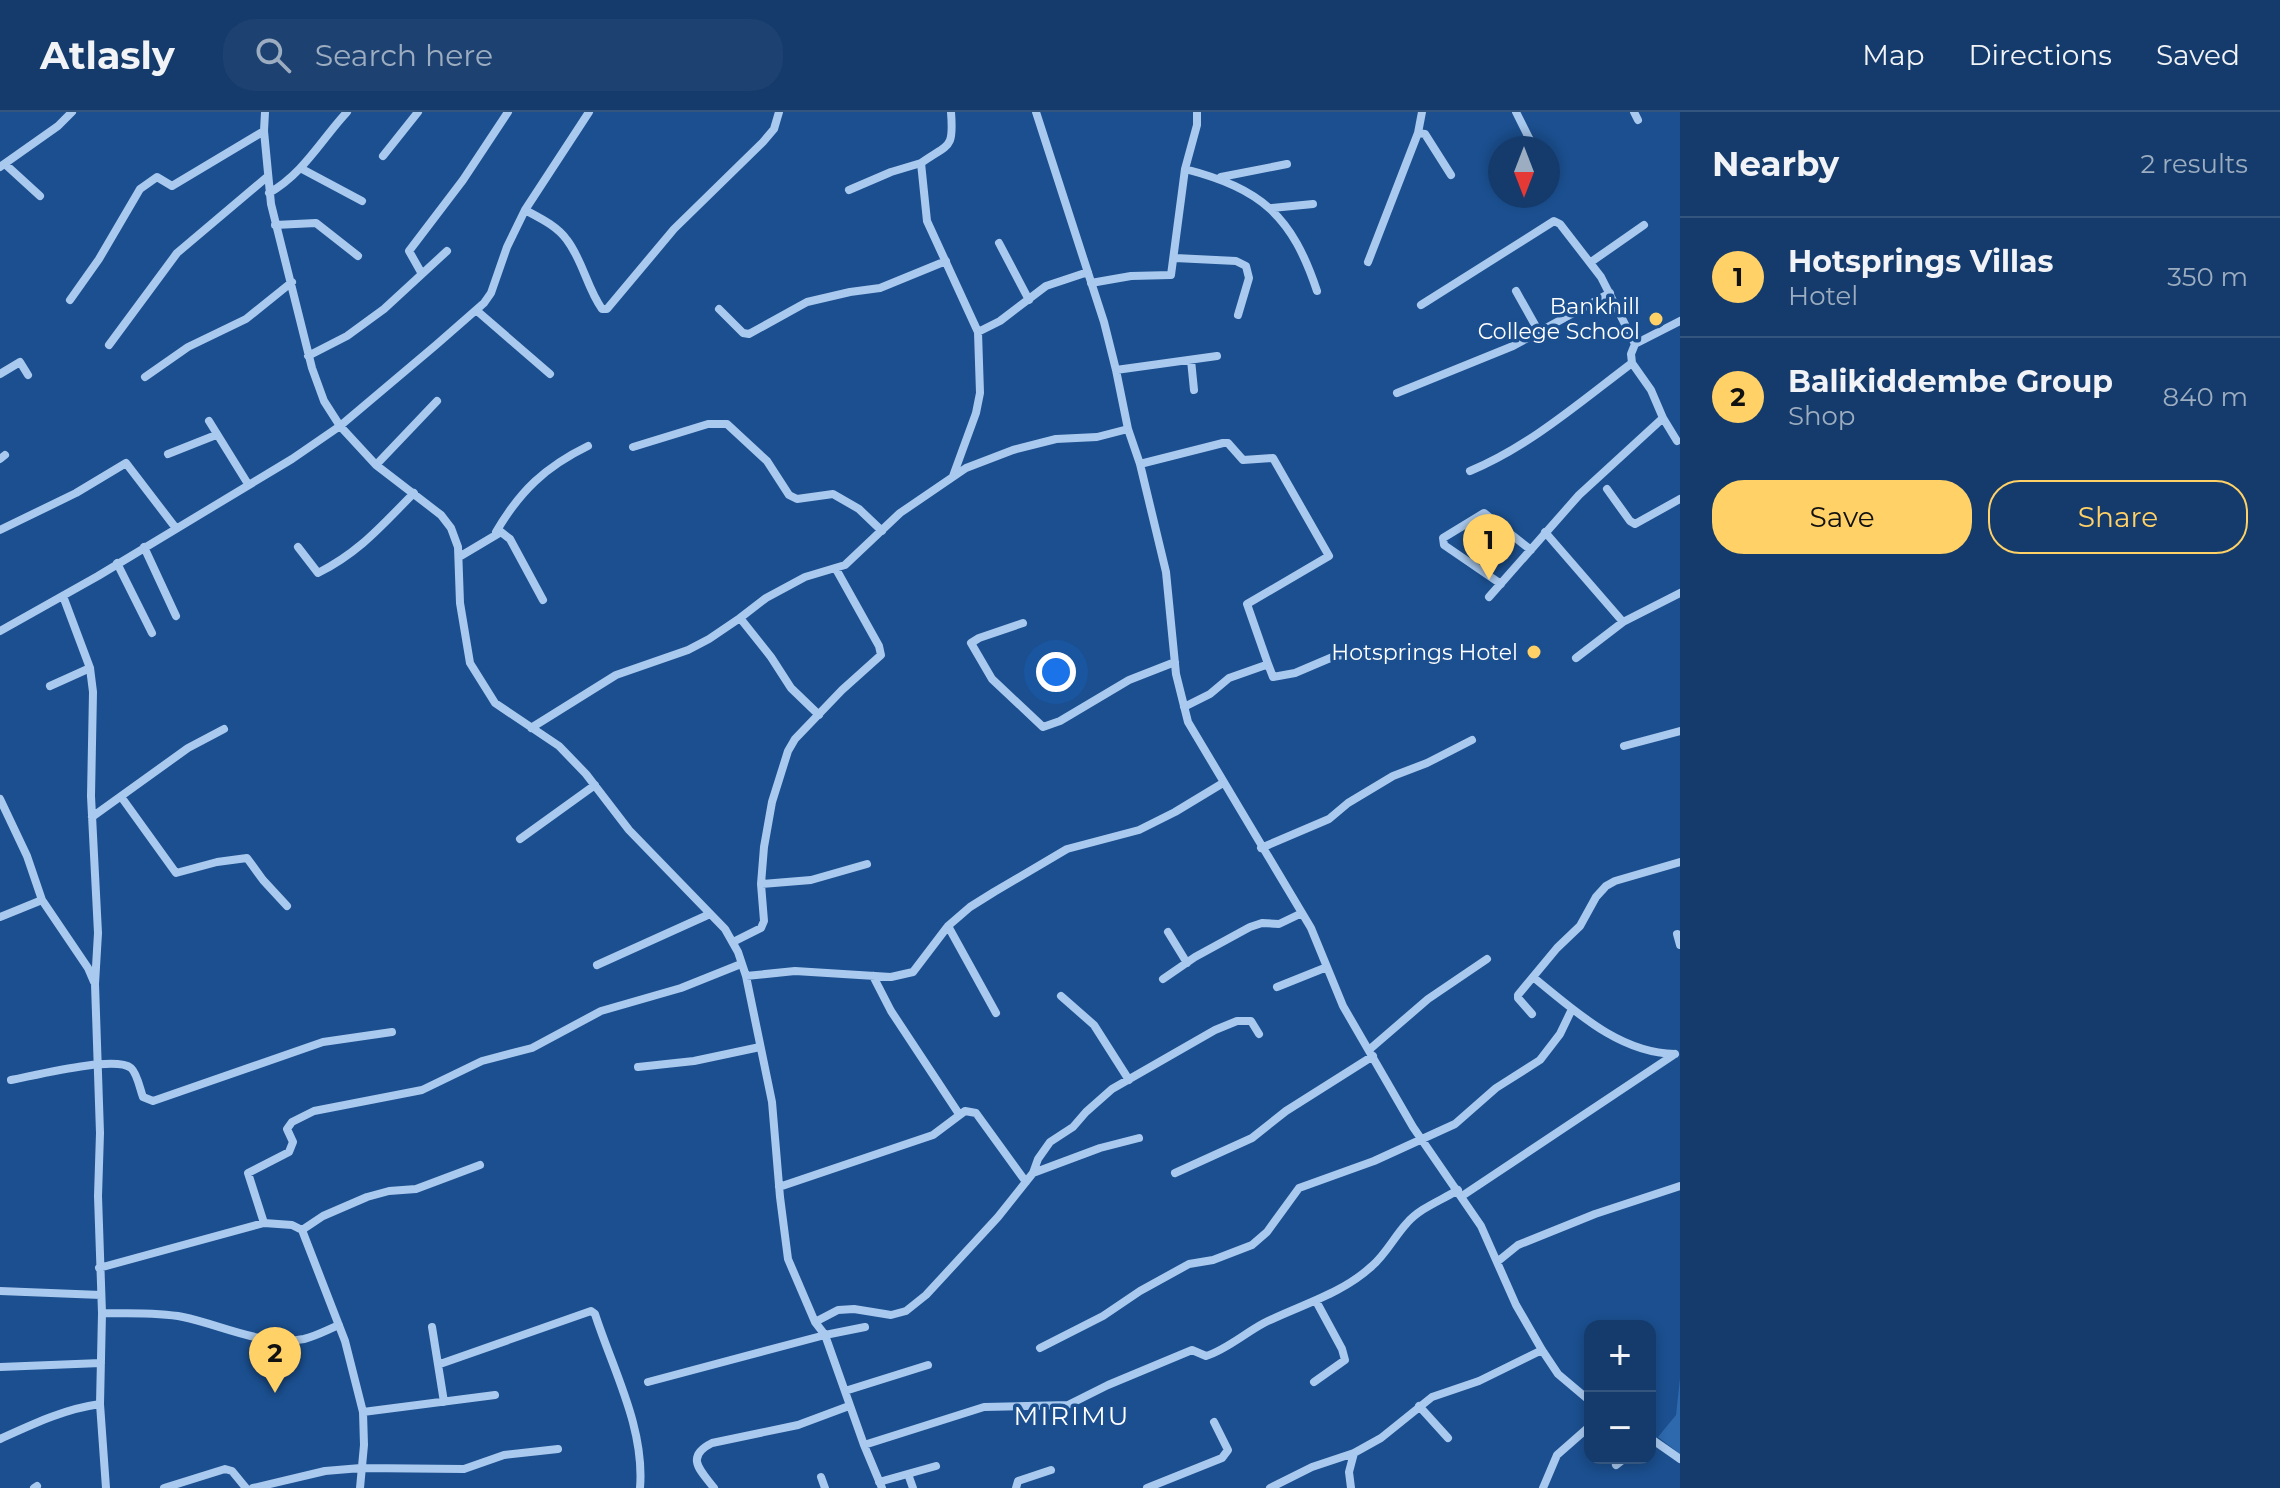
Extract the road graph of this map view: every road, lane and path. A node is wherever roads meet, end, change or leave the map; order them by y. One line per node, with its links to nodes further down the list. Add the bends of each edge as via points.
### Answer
1 (72, 112): 19 (street)
2 (265, 112): 13 (street)
3 (347, 112): 20 (street)
4 (418, 112): 16 (street)
5 (508, 112): 42 (street, via 409,251)
6 (589, 112): 31 (street)
7 (779, 112): 31 (street, via 763,142 674,229 607,309 594,297 567,239)
8 (951, 112): 17 (street, via 951,141)
9 (1036, 112): 41 (street)
10 (1197, 112): 21 (street)
11 (1422, 112): 14 (street)
12 (1516, 112): 15 (street)
13 (264, 131): 23 (street); 48 (street, via 174,185 157,177 140,189)
14 (1418, 133): 22 (street, via 1431,141); 39 (street)
15 (1528, 136)
16 (383, 156)
17 (921, 163): 25 (street); 38 (street, via 927,221)
18 (1287, 164): 24 (street)
19 (3, 165): 27 (street)
20 (302, 169): 26 (street); 28 (street)
21 (1185, 169): 24 (street); 37 (street)
22 (1451, 175)
23 (267, 177): 26 (street); 58 (street, via 177,253)
24 (1218, 178): 30 (street)
25 (849, 190)
26 (269, 193): 32 (street)
27 (40, 196)
28 (362, 201)
29 (1313, 204): 30 (street)
30 (1272, 208): 45 (street, via 1295,237)
31 (525, 210): 52 (street, via 491,293)
32 (275, 225): 36 (street, via 316,223); 43 (street)
33 (1644, 225): 40 (street)
34 (999, 243): 49 (street)
35 (447, 251): 42 (street)
36 (358, 256)
37 (1175, 258): 44 (street, via 1167,277); 53 (street, via 1246,266 1249,278)
38 (946, 261): 51 (street, via 880,288 807,302 749,334); 55 (street)
39 (1368, 262)
40 (1591, 262): 47 (street); 50 (street, via 1554,221)
41 (1088, 272): 44 (street); 49 (street, via 1046,286)
42 (422, 274): 59 (street, via 347,336)
43 (292, 282): 59 (street); 67 (street, via 246,319 188,347)
44 (1091, 283): 63 (street)
45 (1317, 291)
46 (1516, 291): 56 (street)
47 (1610, 293): 56 (street); 57 (street)
48 (70, 300)
49 (1029, 300): 55 (street)
50 (1421, 305)
51 (719, 309)
52 (476, 310): 65 (street); 73 (street)
53 (1238, 315)
54 (1680, 321): 57 (street)
55 (978, 332): 83 (street, via 980,393)
56 (1539, 332): 69 (street)
57 (1635, 344): 62 (street)
58 (109, 345)
59 (308, 356): 73 (street, via 324,401)
60 (1217, 356): 61 (street)
61 (1191, 360): 63 (street); 68 (street)
62 (1632, 363): 71 (street); 82 (street, via 1527,441)
63 (1116, 370): 74 (street)
64 (0, 374): 66 (street, via 20,362)
65 (550, 374)
66 (28, 375)
67 (145, 377)
68 (1194, 390)
69 (1397, 393)
70 (437, 401): 81 (street)
71 (1663, 418): 76 (street); 92 (street)
72 (209, 421): 75 (street)
73 (340, 426): 81 (street); 84 (street)
74 (1128, 429): 80 (street); 83 (street, via 1013,450)
75 (216, 435): 79 (street); 84 (street)
76 (1677, 441)
77 (588, 446): 91 (street, via 524,490)
78 (633, 447): 90 (street, via 708,424 727,424 767,461 789,495 797,499 833,494)
79 (168, 454)
80 (1140, 464): 112 (street, via 1166,572); 113 (street, via 1223,443 1243,460 1273,458 1329,556 1247,604)
81 (376, 465): 86 (street)
82 (1470, 471)
83 (953, 476): 90 (street)
84 (248, 484): 88 (street)
85 (1607, 489): 87 (street, via 1635,524)
86 (414, 493): 94 (street, via 345,560 318,573); 96 (street, via 451,528)
87 (1680, 499)
88 (175, 527): 89 (street, via 126,463); 93 (street)
89 (0, 530)
90 (882, 531): 98 (street)
91 (496, 532): 96 (street); 103 (street, via 510,539)
92 (1545, 532): 95 (street); 106 (street)
93 (144, 547): 97 (street); 104 (street)
94 (298, 547)
95 (1531, 550): 99 (street); 99 (street, via 1484,513 1443,538 1444,545)
96 (459, 557): 118 (street, via 470,663 495,703)
97 (117, 563): 101 (street); 109 (street)
98 (836, 569): 105 (street, via 805,577); 117 (street, via 881,655)
99 (1501, 584): 102 (street)
100 (1680, 593): 106 (street)
101 (63, 596): 108 (street); 114 (street)
102 (1489, 597)
103 (543, 600)
104 (176, 616)
105 (740, 618): 117 (street, via 791,688); 118 (street, via 688,650 616,675)
106 (1623, 622): 111 (street)
107 (1023, 623): 112 (street, via 971,643 992,679 1043,727 1129,680)
108 (0, 631)
109 (152, 633)
110 (1344, 655): 113 (street, via 1273,677)
111 (1576, 658)
112 (1175, 662): 116 (street)
113 (1268, 664): 116 (street, via 1229,678)
114 (90, 668): 115 (street); 127 (street)
115 (50, 686)
116 (1184, 707): 123 (street)
117 (819, 715): 132 (street, via 790,746 781,770)
118 (531, 728): 124 (street, via 559,746)
119 (224, 729): 125 (street, via 188,748)
120 (1680, 731): 122 (street)
121 (1472, 740): 129 (street, via 1393,776 1329,819)
122 (1624, 746)
123 (1223, 783): 129 (street); 138 (street, via 1139,830 1067,849 970,907)
124 (595, 785): 128 (street); 136 (street, via 629,830)
125 (122, 798): 127 (street); 134 (street, via 176,873 247,858)
126 (0, 799): 133 (street)
127 (92, 817): 152 (street)
128 (520, 839)
129 (1261, 848): 135 (street)
130 (1680, 862): 150 (street, via 1606,886 1580,926)
131 (867, 864): 132 (street, via 811,880)
132 (761, 884): 141 (street, via 761,928)
133 (42, 900): 137 (street); 152 (street)
134 (287, 906)
135 (1302, 913): 144 (street, via 1279,924 1250,927); 147 (street)
136 (710, 914): 141 (street); 146 (street)
137 (0, 917)
138 (948, 926): 149 (street, via 913,972); 156 (street)
139 (1168, 932): 144 (street)
140 (1677, 934): 142 (street)
141 (733, 942): 145 (street)
142 (1680, 945)
143 (1487, 959): 161 (street, via 1428,999)
144 (1187, 963): 151 (street)
145 (741, 964): 148 (street); 177 (street, via 601,1011 532,1048 482,1061 422,1090 302,1116 287,1129 293,1142 289,1152 248,1173)
146 (597, 965)
147 (1327, 967): 153 (street); 161 (street)
148 (746, 976): 149 (street, via 795,971); 160 (street)
149 (873, 976): 167 (street)
150 (1533, 977): 155 (street); 157 (street, via 1517,996)
151 (1163, 979)
152 (95, 984): 163 (street)
153 (1277, 987)
154 (1061, 996): 166 (street, via 1094,1025)
155 (1572, 1009): 162 (street, via 1636,1047); 169 (street, via 1540,1060 1496,1088 1455,1124)
156 (996, 1013)
157 (1532, 1014)
158 (392, 1032): 163 (street, via 323,1042 153,1101 143,1097 128,1066)
159 (1259, 1034): 166 (street, via 1251,1021 1237,1021)
160 (760, 1047): 164 (street); 175 (street, via 772,1102)
161 (1372, 1053): 169 (street); 172 (street, via 1252,1138)
162 (1678, 1053): 176 (street)
163 (98, 1064): 165 (street); 180 (street)
164 (638, 1067)
165 (11, 1080)
166 (1129, 1080): 171 (street, via 1050,1142)
167 (959, 1114): 173 (street, via 976,1113); 175 (street, via 933,1135)
168 (1139, 1138): 171 (street)
169 (1421, 1139): 176 (street); 190 (street, via 1299,1188 1252,1245 1189,1264)
170 (480, 1165): 178 (street, via 416,1189 367,1197)
171 (1033, 1173): 173 (street)
172 (1175, 1173)
173 (1026, 1182): 185 (street, via 906,1311 891,1315 838,1310)
174 (1680, 1186): 179 (street, via 1518,1245)
175 (779, 1187): 185 (street, via 788,1259)
176 (1460, 1193): 179 (street); 183 (street, via 1424,1208 1363,1274)
177 (264, 1223): 178 (street); 180 (street)
178 (302, 1230): 186 (street)
179 (1497, 1262): 191 (street)
180 (99, 1268): 182 (street)
181 (0, 1291): 182 (street)
182 (101, 1295): 184 (street)
183 (1316, 1301): 197 (street, via 1345,1360); 211 (street, via 1267,1321 1217,1352 1206,1356 1192,1350 1068,1405 984,1407)
184 (102, 1313): 186 (street, via 166,1314 286,1340); 192 (street)
185 (815, 1322): 189 (street)
186 (339, 1325): 205 (street)
187 (432, 1327): 193 (street)
188 (865, 1327): 189 (street)
189 (825, 1335): 196 (street); 198 (street)
190 (1040, 1348)
191 (1542, 1350): 200 (street, via 1558,1374); 204 (street)
192 (101, 1363): 195 (street); 202 (street)
193 (440, 1364): 201 (street); 226 (street, via 591,1311 637,1441)
194 (928, 1365): 198 (street)
195 (0, 1367)
196 (648, 1382)
197 (1314, 1382)
198 (845, 1391): 203 (street)
199 (495, 1395): 201 (street)
200 (1584, 1396)
201 (444, 1402): 205 (street)
202 (100, 1404): 209 (street, via 73,1408); 221 (street)
203 (849, 1406): 211 (street); 227 (street, via 798,1425 703,1448 696,1462)
204 (1419, 1406): 208 (street); 213 (street)
205 (363, 1412): 216 (street)
206 (1214, 1422): 231 (street, via 1228,1450 1222,1458)
207 (1584, 1431): 234 (street, via 1557,1455)
208 (1448, 1438)
209 (0, 1439)
210 (1656, 1442): 214 (street)
211 (864, 1445): 220 (street)
212 (558, 1449): 216 (street, via 504,1455 448,1471)
213 (1354, 1453): 232 (street); 233 (street)
214 (1680, 1459)
215 (936, 1466): 218 (street)
216 (361, 1468): 224 (street); 225 (street)
217 (1051, 1470): 230 (street, via 1018,1481)
218 (908, 1474): 220 (street); 229 (street)
219 (821, 1477): 228 (street)
220 (881, 1485)
221 (106, 1488)
222 (164, 1488): 223 (street, via 225,1469)
223 (246, 1488)
224 (253, 1488)
225 (360, 1488)
226 (640, 1488)
227 (714, 1488)
228 (825, 1488)
229 (913, 1488)
230 (1016, 1488)
231 (1147, 1488)
232 (1270, 1488)
233 (1351, 1488)
234 (1543, 1488)

